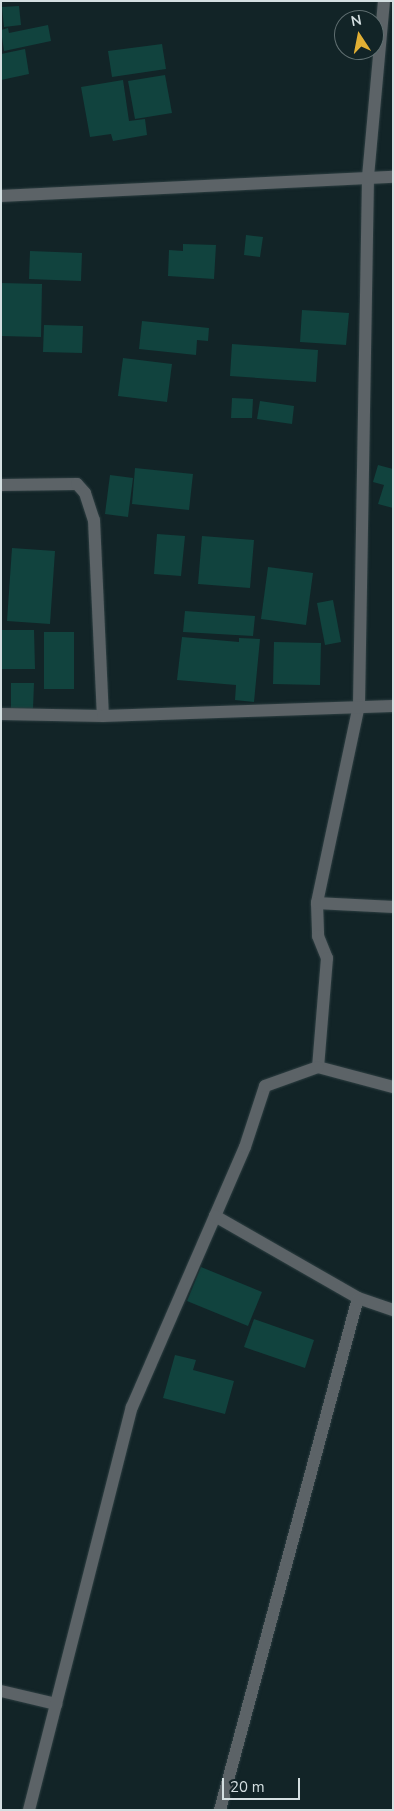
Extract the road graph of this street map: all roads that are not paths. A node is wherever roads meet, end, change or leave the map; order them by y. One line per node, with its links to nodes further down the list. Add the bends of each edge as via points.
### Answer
1 (384, 1): 3 (street)
2 (393, 177): 3 (street)
3 (368, 178): 4 (street); 6 (street)
4 (1, 196)
5 (1, 485): 9 (street, via 77,484 85,493 94,520)
6 (360, 705): 7 (street); 9 (street); 10 (street)
7 (393, 706)
8 (1, 714): 9 (street)
9 (103, 716)
10 (317, 903): 11 (street); 12 (street, via 318,936 327,958)
11 (393, 907)
12 (318, 1067): 13 (street); 14 (street, via 265,1086 245,1146)
13 (393, 1087)
14 (215, 1216): 15 (street); 18 (street, via 132,1407)
15 (358, 1298): 16 (street); 20 (street)
16 (393, 1310)
17 (1, 1691): 18 (street)
18 (56, 1704): 19 (street)
19 (30, 1810)
20 (220, 1810)

